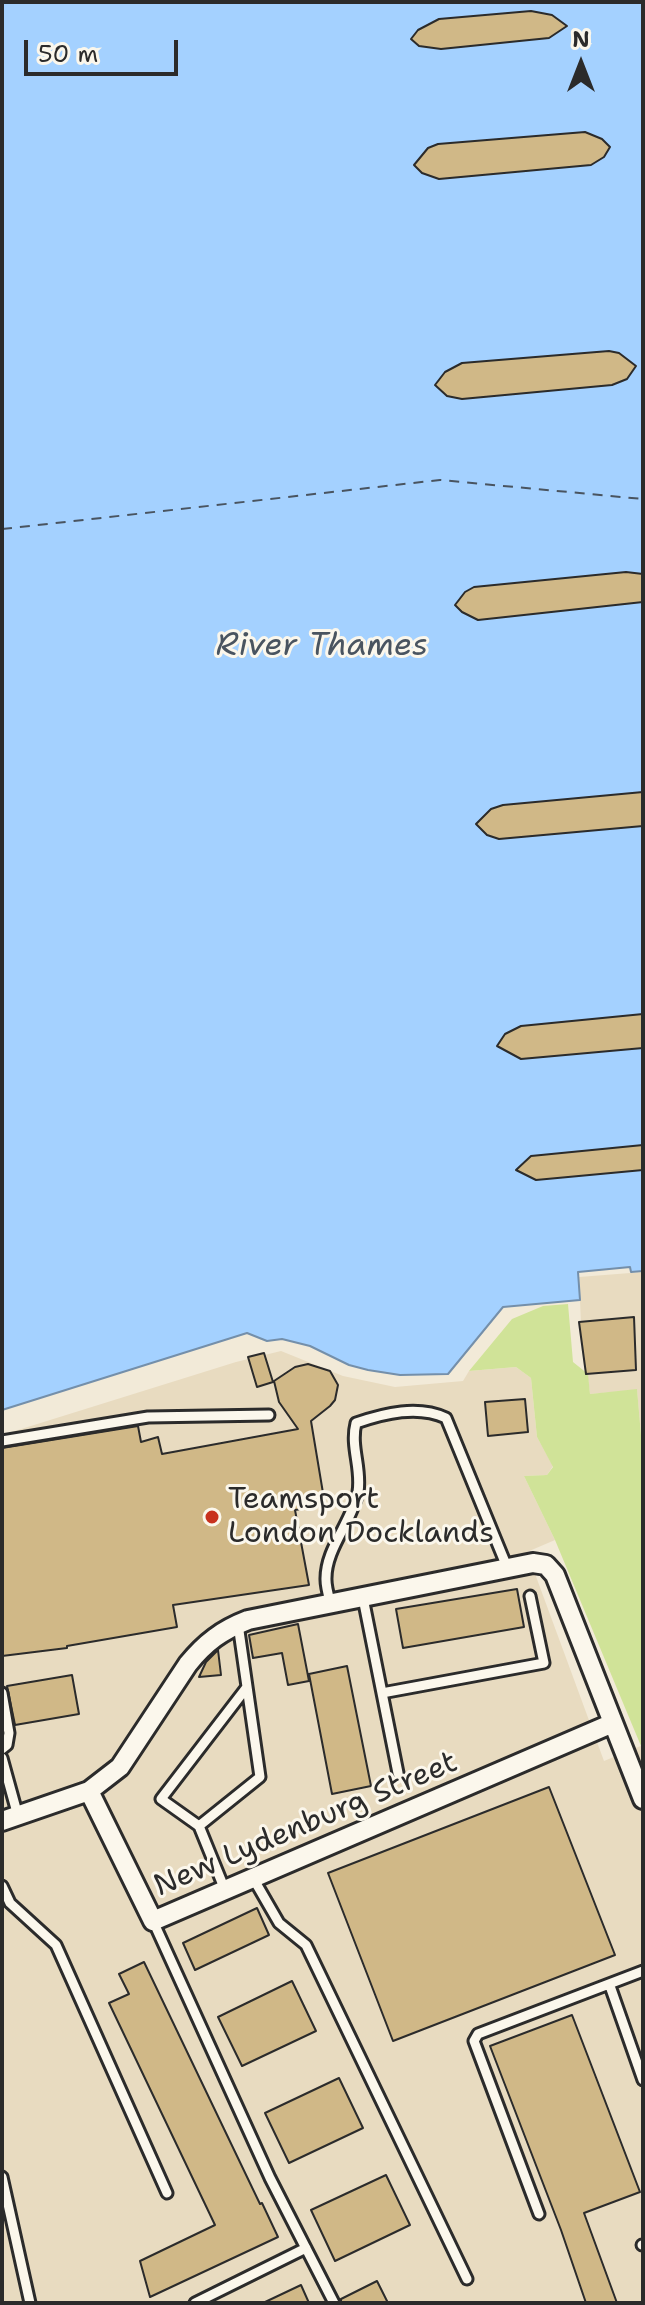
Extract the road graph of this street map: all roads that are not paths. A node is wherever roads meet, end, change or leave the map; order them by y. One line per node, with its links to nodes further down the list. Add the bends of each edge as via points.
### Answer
1 (269, 1415): 2 (lane, via 148,1417)
2 (2, 1441)
3 (507, 1567): 5 (street); 6 (lane, via 446,1418 416,1410 369,1419 356,1423 352,1438 358,1488 348,1524 329,1559); 11 (street, via 546,1565 555,1575)
4 (530, 1596): 10 (lane, via 544,1663)
5 (363, 1598): 6 (street); 10 (lane)
6 (331, 1605): 7 (street)
7 (238, 1624): 8 (lane); 15 (street, via 200,1649 132,1753)
8 (247, 1687): 18 (lane, via 260,1777); 18 (lane, via 161,1799)
9 (2, 1693): 12 (lane, via 9,1733)
10 (382, 1693): 14 (lane)
11 (613, 1723): 16 (street); 19 (street, New Lydenburg Street)
12 (2, 1749)
13 (2, 1758): 17 (lane)
14 (398, 1773)
15 (89, 1791): 17 (street); 22 (street, New Lydenburg Street)
16 (643, 1799)
17 (10, 1818)
18 (199, 1826): 21 (lane)
19 (253, 1878): 21 (street, New Lydenburg Street); 30 (lane, via 279,1923 306,1945)
20 (2, 1886): 27 (lane, via 10,1903 56,1945)
21 (225, 1890): 22 (street, New Lydenburg Street)
22 (153, 1921): 29 (lane)
23 (643, 1971): 24 (lane)
24 (610, 1986): 25 (lane); 28 (lane, via 478,2034 474,2041)
25 (643, 2080)
26 (2, 2177): 31 (lane)
27 (167, 2193)
28 (539, 2214)
29 (306, 2248): 32 (lane); 33 (lane)
30 (467, 2279)
31 (30, 2303)
32 (195, 2303)
33 (334, 2303)

